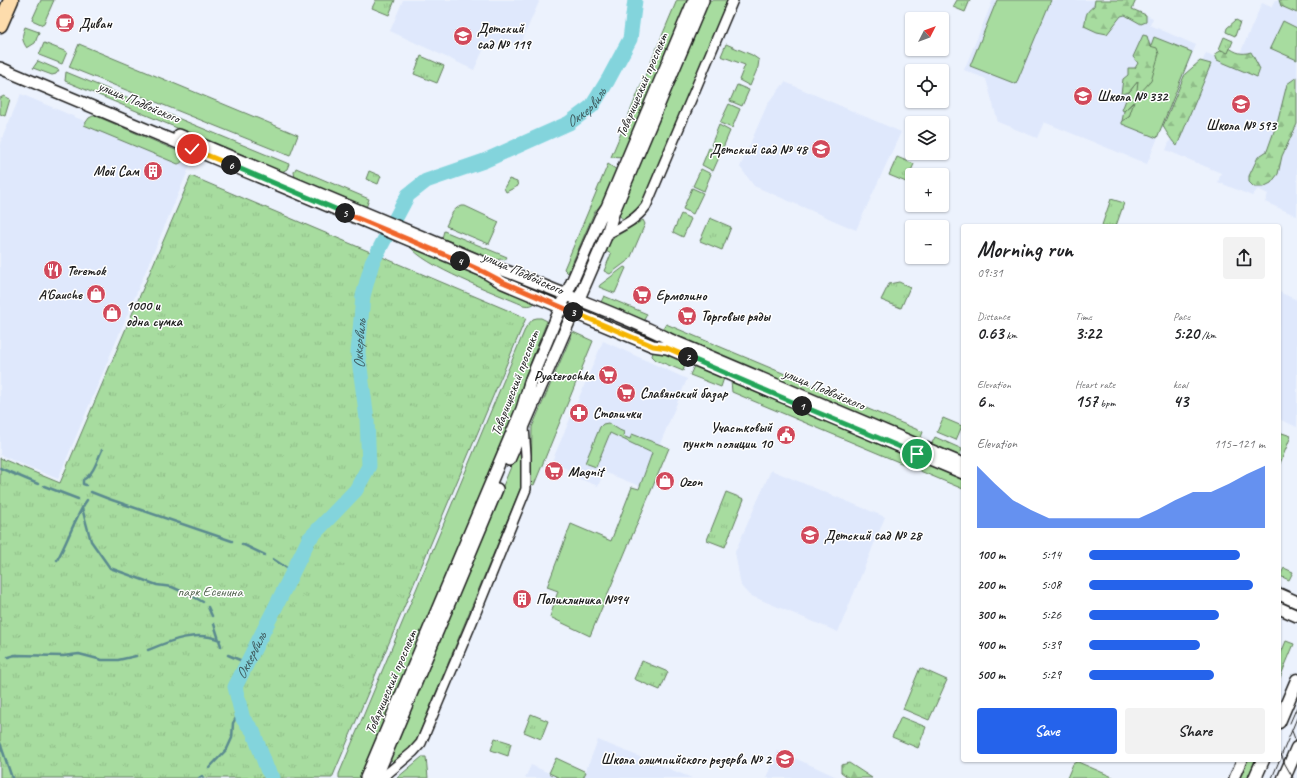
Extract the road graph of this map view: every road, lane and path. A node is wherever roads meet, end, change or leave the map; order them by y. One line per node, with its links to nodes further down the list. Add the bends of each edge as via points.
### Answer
1 (11, 0): 5 (main road)
2 (694, 0): 11 (street, Товарищеский проспект, via 607,207)
3 (703, 0): 10 (street, Товарищеский проспект, via 614,210)
4 (733, 0): 10 (street, via 646,206 632,221)
5 (0, 25)
6 (0, 60): 8 (street, улица Подвойского)
7 (0, 68): 8 (street, улица Подвойского)
8 (375, 222): 9 (street)
9 (406, 234): 11 (street, улица Подвойского); 13 (street, улица Подвойского, via 503,282)
10 (607, 234): 12 (street, Товарищеский проспект)
11 (566, 294): 12 (street, улица Подвойского); 13 (street, Товарищеский проспект)
12 (579, 300): 14 (street, Товарищеский проспект); 16 (street, улица Подвойского)
13 (561, 307): 14 (street, улица Подвойского); 27 (street, Товарищеский проспект, via 531,379 522,409)
14 (573, 312): 15 (street, Товарищеский проспект); 17 (street, улица Подвойского, via 653,346 667,348)
15 (524, 427): 28 (street, Товарищеский проспект); 29 (street, via 526,489 421,743)
16 (961, 463)
17 (961, 472)
18 (1281, 595): 19 (street)
19 (1297, 602)
20 (1281, 609): 21 (street)
21 (1297, 616)
22 (1297, 680): 23 (main road)
23 (1283, 706)
24 (1297, 748): 32 (main road)
25 (1241, 762): 30 (street)
26 (1262, 762): 31 (main road)
27 (366, 778)
28 (376, 778)
29 (382, 778)
30 (1234, 778)
31 (1255, 778)
32 (1284, 778)

